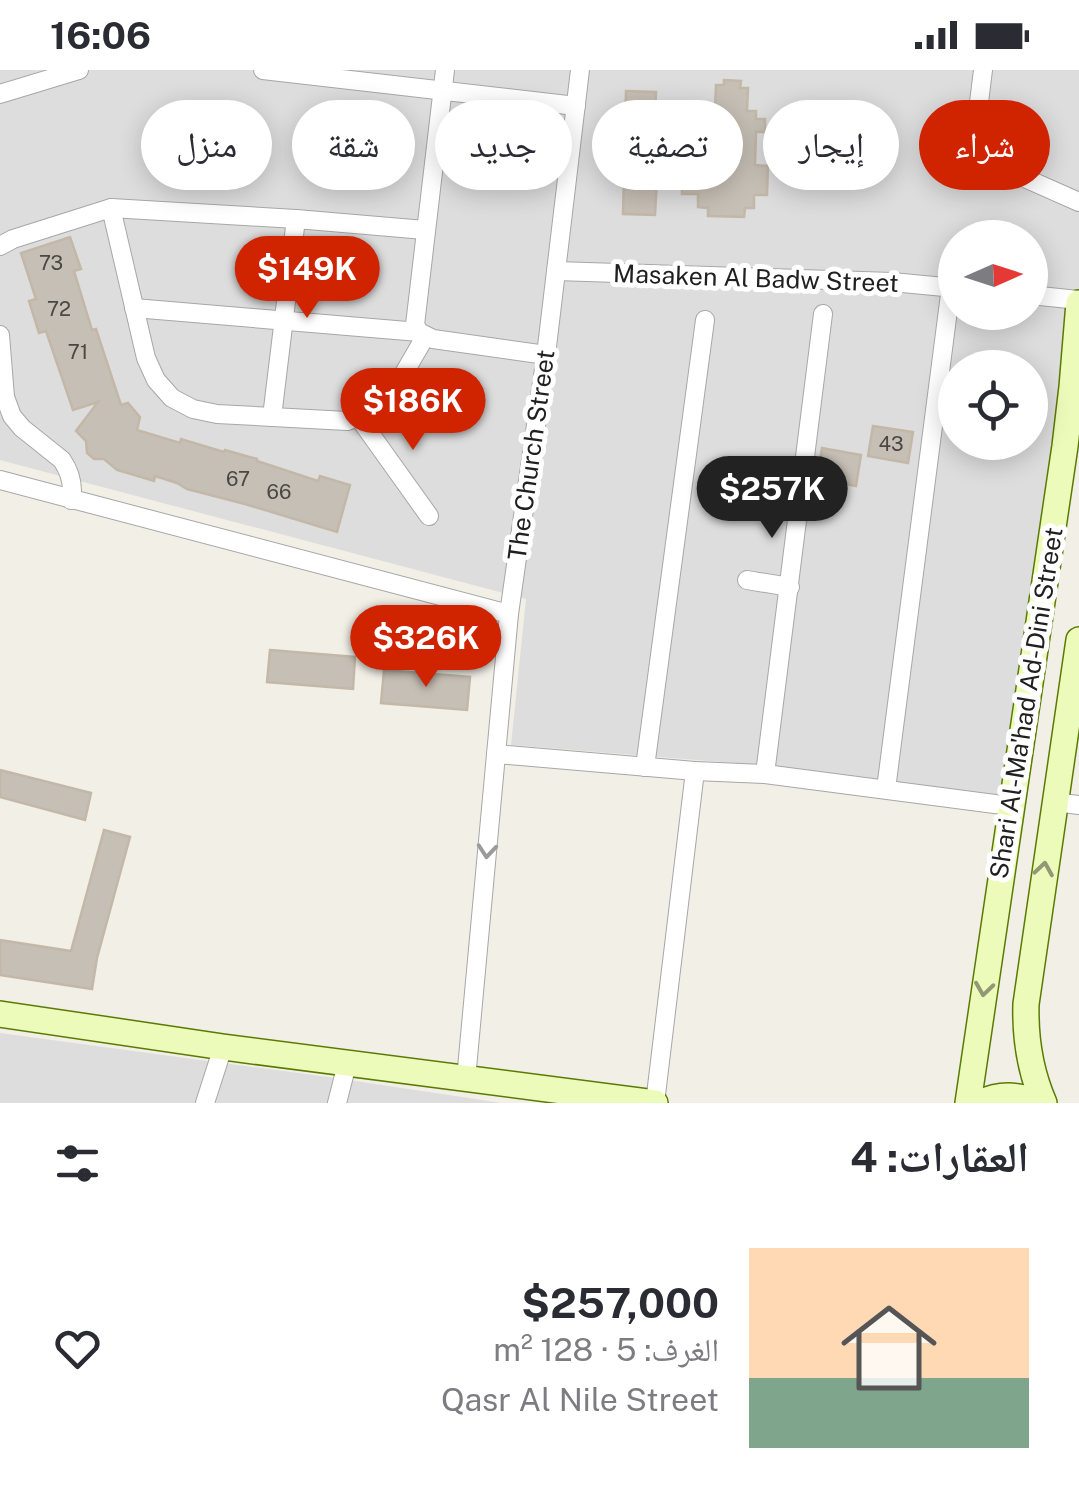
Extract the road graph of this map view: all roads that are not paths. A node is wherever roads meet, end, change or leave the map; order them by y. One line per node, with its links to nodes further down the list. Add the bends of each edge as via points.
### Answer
1 (75, 70): 7 (street)
2 (263, 70): 6 (street)
3 (445, 70): 6 (street)
4 (580, 70): 8 (street, The Church Street)
5 (983, 70): 9 (street, via 975,156)
6 (442, 91): 8 (street); 12 (street)
7 (0, 94)
8 (576, 106): 14 (street, The Church Street)
9 (1079, 202)
10 (111, 208): 11 (street); 13 (street); 18 (street)
11 (296, 219): 12 (street); 20 (street)
12 (425, 230): 24 (street, via 414,317)
13 (0, 246)
14 (556, 271): 15 (street, Masaken Al Badw Street); 25 (street, The Church Street)
15 (938, 287)
16 (1048, 298): 17 (street)
17 (1079, 302): 28 (street, Shari Al-Ma'had Ad-Dini Street)
18 (134, 308): 20 (street); 26 (street, via 146,358 172,398 205,412)
19 (824, 314): 33 (street)
20 (284, 320): 24 (street); 26 (street)
21 (706, 320): 37 (street)
22 (947, 330): 40 (street)
23 (0, 334): 30 (street, via 8,407 16,422 62,460)
24 (422, 334): 25 (street); 27 (street, via 393,392)
25 (546, 355): 34 (street, The Church Street)
26 (272, 417): 27 (street)
27 (359, 418): 31 (street)
28 (1072, 448): 42 (street, Shari Al-Ma'had Ad-Dini Street)
29 (0, 480): 30 (street)
30 (71, 500): 34 (street)
31 (429, 516)
32 (747, 580): 33 (street)
33 (790, 588): 39 (street)
34 (509, 614): 36 (street, The Church Street)
35 (1079, 640): 41 (street, Shari Al-Ma'had Ad-Dini Street)
36 (496, 754): 37 (street); 48 (street, The Church Street, one-way to 48)
37 (645, 767): 38 (street)
38 (695, 771): 39 (street); 52 (street)
39 (764, 774): 40 (street)
40 (886, 789): 42 (street)
41 (1067, 803): 44 (street, Shari Al-Ma'had Ad-Dini Street, one-way to 41)
42 (1010, 806): 43 (street, Shari Al-Ma'had Ad-Dini Street)
43 (992, 931): 44 (street, via 1007,946); 53 (street, Shari Al-Ma'had Ad-Dini Street, one-way to 53)
44 (1034, 942): 55 (street, Shari Al-Ma'had Ad-Dini Street, via 1025,1025)
45 (0, 1014): 47 (street)
46 (0, 1029): 47 (street)
47 (221, 1053): 49 (street); 50 (street)
48 (466, 1079): 49 (street); 52 (street)
49 (343, 1082): 51 (street)
50 (204, 1103)
51 (526, 1103)
52 (655, 1103)
53 (968, 1103)
54 (980, 1103): 55 (street, via 1012,1095)
55 (1041, 1103)

